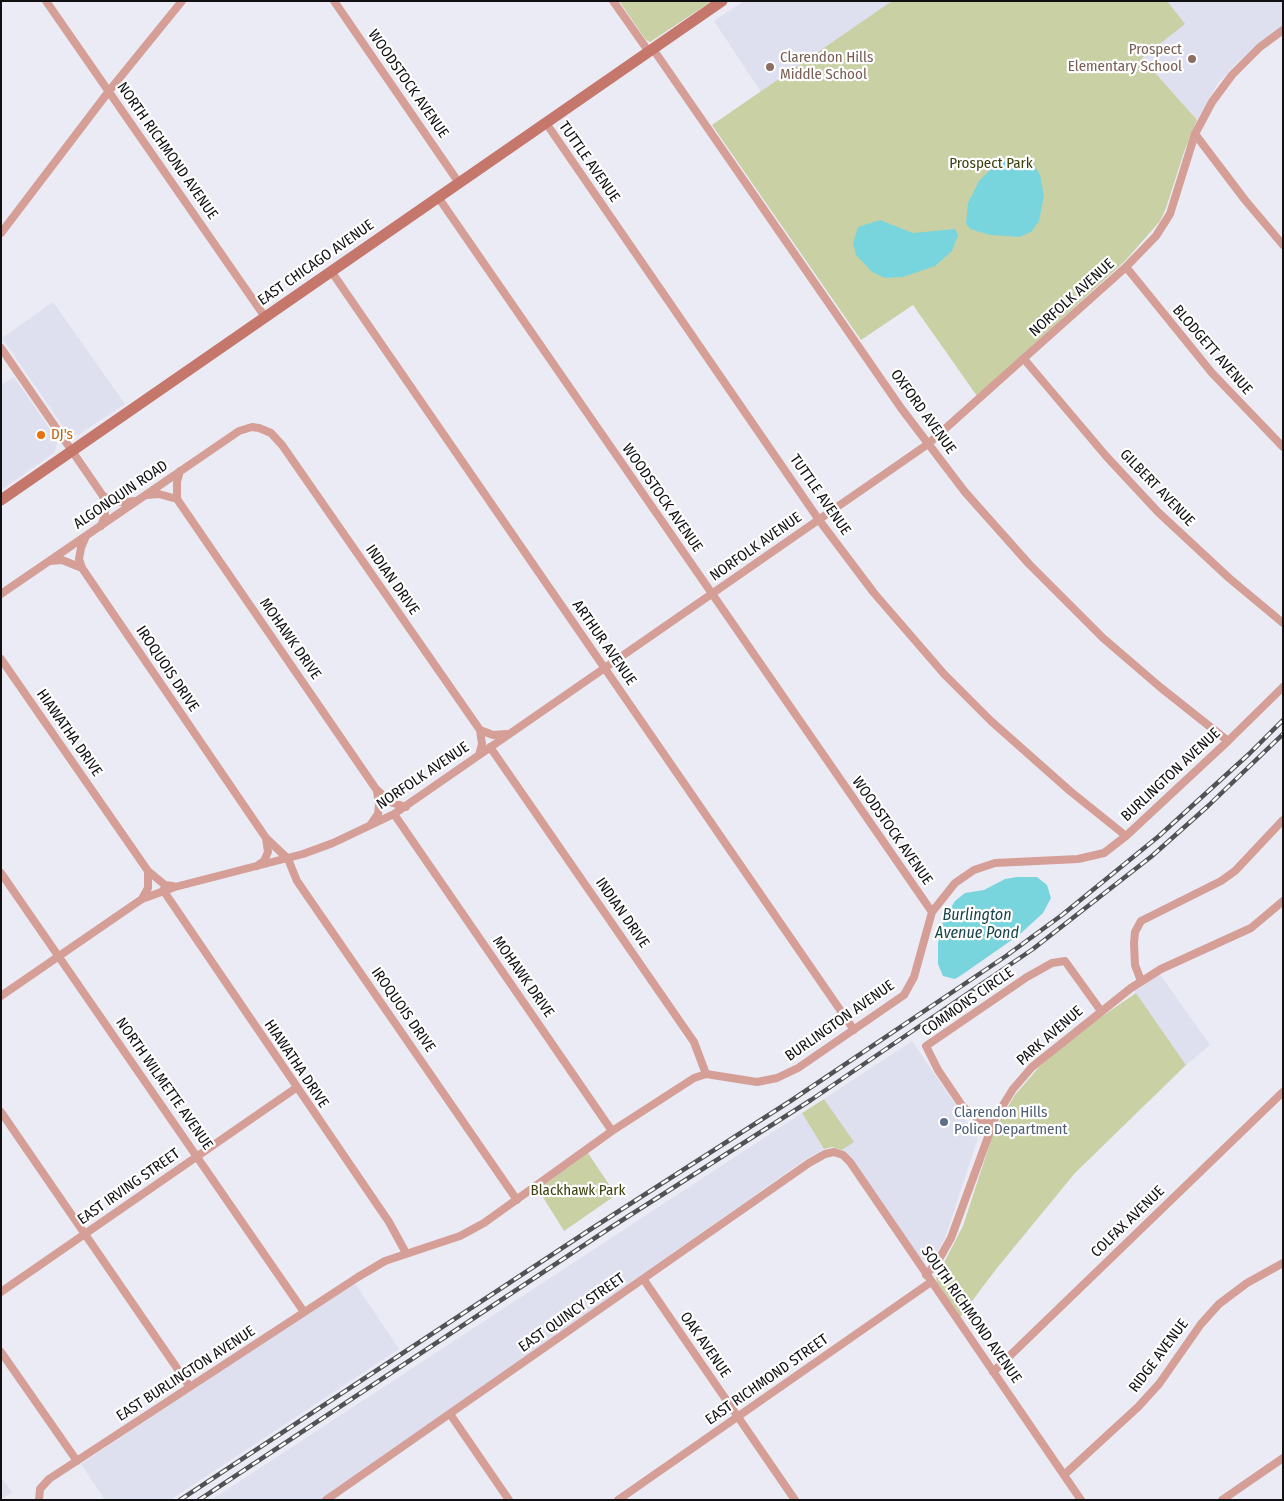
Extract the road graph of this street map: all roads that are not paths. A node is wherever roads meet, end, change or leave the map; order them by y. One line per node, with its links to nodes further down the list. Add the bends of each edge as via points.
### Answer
1 (46, 1): 8 (street, NORTH RICHMOND AVENUE)
2 (182, 1): 8 (street)
3 (334, 1): 11 (street, WOODSTOCK AVENUE)
4 (614, 1): 7 (street, OXFORD AVENUE)
5 (722, 1): 7 (main road, EAST CHICAGO AVENUE)
6 (1283, 30): 10 (street, NORFOLK AVENUE, via 1232,75 1212,102)
7 (651, 51): 9 (main road, EAST CHICAGO AVENUE); 21 (street, OXFORD AVENUE)
8 (109, 91): 13 (street); 17 (street, NORTH RICHMOND AVENUE)
9 (546, 123): 11 (main road, EAST CHICAGO AVENUE); 30 (street, TUTTLE AVENUE)
10 (1195, 134): 14 (street); 15 (street, NORFOLK AVENUE, via 1170,214 1156,236)
11 (459, 183): 12 (main road, EAST CHICAGO AVENUE)
12 (438, 197): 16 (main road, EAST CHICAGO AVENUE); 36 (street, WOODSTOCK AVENUE)
13 (1, 233)
14 (1283, 245)
15 (1126, 267): 19 (street, NORFOLK AVENUE); 22 (street, BLODGETT AVENUE, via 1207,367)
16 (331, 272): 17 (main road, EAST CHICAGO AVENUE); 39 (street, ARTHUR AVENUE)
17 (265, 317): 23 (main road, EAST CHICAGO AVENUE)
18 (1, 348): 23 (street)
19 (1024, 359): 21 (street, NORFOLK AVENUE); 37 (street, GILBERT AVENUE, via 1158,512)
20 (259, 428): 24 (street, ALGONQUIN ROAD, via 239,431); 41 (street, INDIAN DRIVE, via 271,433 282,445)
21 (928, 444): 30 (street, NORFOLK AVENUE); 43 (street, OXFORD AVENUE, via 1000,532 1066,602 1136,667)
22 (1283, 447)
23 (72, 450): 26 (street); 27 (main road, EAST CHICAGO AVENUE)
24 (180, 471): 25 (street, ALGONQUIN ROAD); 28 (street)
25 (145, 495): 28 (street, via 159,494); 29 (street, ALGONQUIN ROAD)
26 (103, 496): 29 (street, via 121,502); 31 (street, via 105,516)
27 (1, 500)
28 (177, 500): 46 (street, MOHAWK DRIVE)
29 (136, 501): 31 (street, ALGONQUIN ROAD)
30 (819, 520): 36 (street, NORFOLK AVENUE); 51 (street, TUTTLE AVENUE, via 874,594 959,690 1030,757)
31 (101, 526): 32 (street, ALGONQUIN ROAD)
32 (86, 536): 33 (street, ALGONQUIN ROAD); 34 (street, via 79,559)
33 (50, 561): 34 (street, via 62,560); 35 (street, ALGONQUIN ROAD)
34 (82, 568): 52 (street, IROQUOIS DRIVE)
35 (1, 594)
36 (712, 594): 39 (street, NORFOLK AVENUE); 61 (street, WOODSTOCK AVENUE)
37 (1283, 623)
38 (1, 659): 55 (street, HIAWATHA DRIVE)
39 (604, 668): 42 (street, NORFOLK AVENUE); 66 (street, ARTHUR AVENUE)
40 (1283, 686): 43 (street, BURLINGTON AVENUE)
41 (480, 730): 42 (street, via 493,735); 45 (street, via 482,744)
42 (508, 734): 44 (street, NORFOLK AVENUE)
43 (1228, 742): 51 (street, BURLINGTON AVENUE)
44 (490, 747): 45 (street, NORFOLK AVENUE); 67 (street, INDIAN DRIVE, via 694,1042)
45 (478, 756): 47 (street, NORFOLK AVENUE)
46 (376, 789): 47 (street, MOHAWK DRIVE, via 390,802); 50 (street, via 378,814)
47 (406, 806): 48 (street, NORFOLK AVENUE)
48 (394, 814): 50 (street, NORFOLK AVENUE); 72 (street, MOHAWK DRIVE)
49 (1283, 820): 63 (street, via 1235,871 1221,881 1141,921 1134,943 1135,965)
50 (368, 826): 53 (street, NORFOLK AVENUE)
51 (1126, 836): 61 (street, BURLINGTON AVENUE, via 1104,853 1088,858 1006,861 981,867 955,883)
52 (266, 838): 53 (street, IROQUOIS DRIVE); 54 (street, via 268,852 264,861)
53 (288, 859): 54 (street, NORFOLK AVENUE); 75 (street, IROQUOIS DRIVE, via 297,881)
54 (253, 868): 57 (street, NORFOLK AVENUE)
55 (148, 871): 57 (street, HIAWATHA DRIVE, via 166,885); 59 (street, via 148,888)
56 (1, 872): 62 (street, NORTH WILMETTE AVENUE)
57 (175, 887): 58 (street, NORFOLK AVENUE)
58 (163, 890): 59 (street, NORFOLK AVENUE); 68 (street, HIAWATHA DRIVE)
59 (142, 899): 62 (street, NORFOLK AVENUE)
60 (1283, 901): 63 (street, PARK AVENUE, via 1252,928)
61 (932, 912): 66 (street, BURLINGTON AVENUE, via 909,987 895,1002)
62 (58, 956): 64 (street, NORFOLK AVENUE); 74 (street, NORTH WILMETTE AVENUE)
63 (1141, 981): 65 (street, PARK AVENUE)
64 (1, 996)
65 (1101, 1011): 71 (street, PARK AVENUE, via 1027,1073); 71 (street, COMMONS CIRCLE, via 1065,961 1052,963 926,1046 963,1107 979,1120)
66 (854, 1030): 67 (street, BURLINGTON AVENUE, via 798,1068 768,1080 749,1081)
67 (706, 1074): 72 (street, via 678,1088)
68 (296, 1088): 74 (street, EAST IRVING STREET); 77 (street, HIAWATHA DRIVE, via 389,1222)
69 (1283, 1092): 85 (street, COLFAX AVENUE)
70 (1, 1112): 76 (street)
71 (992, 1125): 79 (street, PARK AVENUE, via 951,1238)
72 (612, 1131): 75 (street)
73 (834, 1152): 79 (street, SOUTH RICHMOND AVENUE, via 850,1162); 80 (street, EAST QUINCY STREET, via 809,1163)
74 (197, 1156): 76 (street, EAST IRVING STREET); 83 (street, NORTH WILMETTE AVENUE)
75 (517, 1200): 77 (street, via 460,1236)
76 (85, 1234): 82 (street, EAST IRVING STREET); 86 (street)
77 (406, 1253): 83 (street, EAST BURLINGTON AVENUE, via 385,1261)
78 (1283, 1264): 91 (street, RIDGE AVENUE, via 1246,1283 1219,1304 1143,1401)
79 (926, 1275): 81 (street, SOUTH RICHMOND AVENUE)
80 (644, 1280): 87 (street, EAST QUINCY STREET); 88 (street, OAK AVENUE)
81 (931, 1282): 85 (street, SOUTH RICHMOND AVENUE); 88 (street, EAST RICHMOND STREET)
82 (1, 1292)
83 (304, 1312): 86 (street, EAST BURLINGTON AVENUE)
84 (1, 1352): 90 (street)
85 (993, 1372): 91 (street, SOUTH RICHMOND AVENUE)
86 (190, 1387): 90 (street, EAST BURLINGTON AVENUE)
87 (450, 1414): 93 (street, EAST QUINCY STREET); 94 (street)
88 (738, 1417): 95 (street, EAST RICHMOND STREET); 96 (street, OAK AVENUE)
89 (1283, 1458): 98 (street)
90 (77, 1461): 92 (street, EAST BURLINGTON AVENUE, via 43,1484)
91 (1064, 1475): 97 (street, SOUTH RICHMOND AVENUE)
92 (39, 1500)
93 (326, 1500)
94 (509, 1500)
95 (618, 1500)
96 (795, 1500)
97 (1081, 1500)
98 (1222, 1500)

